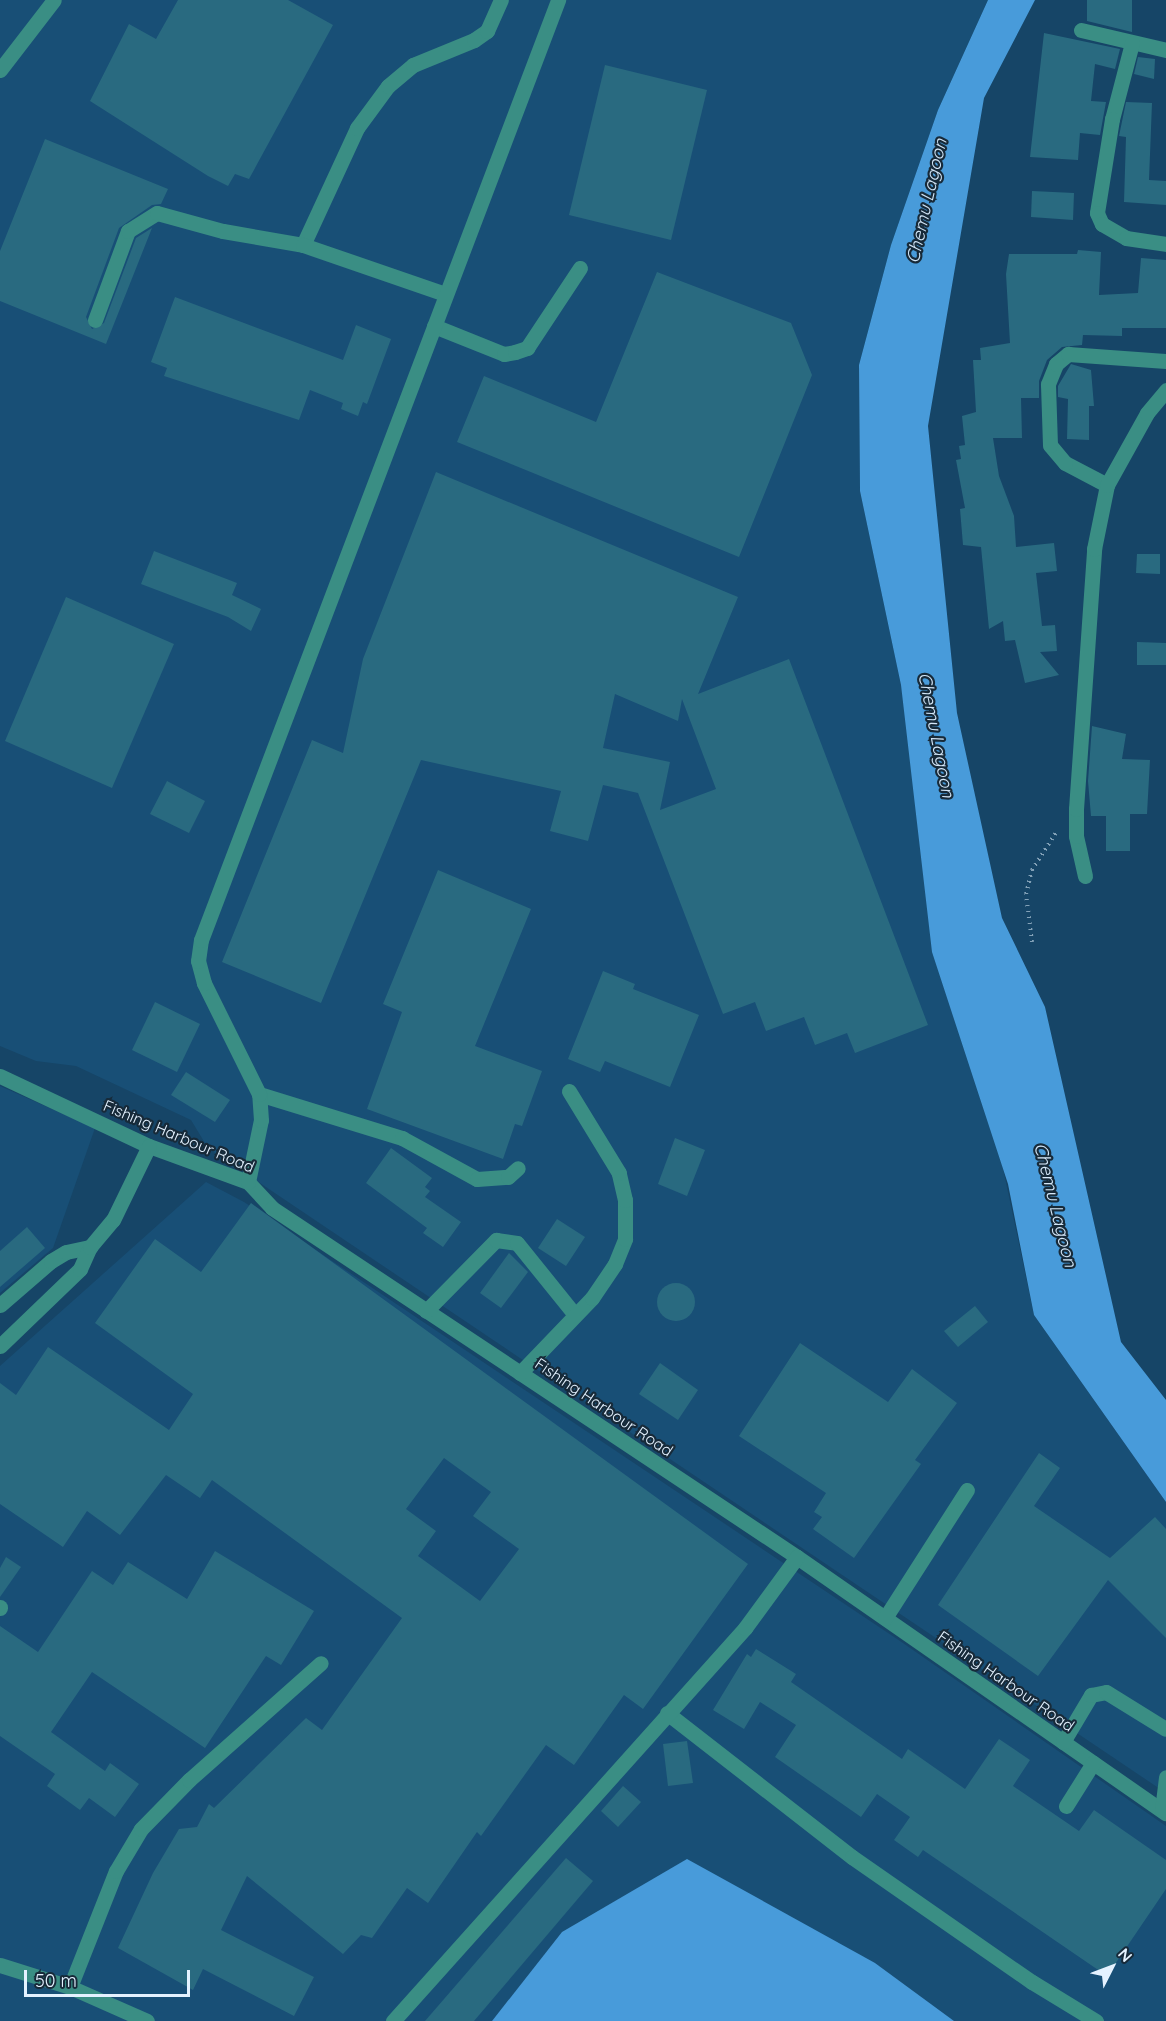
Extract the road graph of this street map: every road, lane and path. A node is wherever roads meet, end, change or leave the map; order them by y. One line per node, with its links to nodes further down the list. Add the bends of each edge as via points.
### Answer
1 (54, 0): 7 (street)
2 (501, 0): 9 (street, via 487,31 413,65 388,86 357,128)
3 (558, 0): 11 (street)
4 (1081, 30): 5 (street)
5 (1132, 43): 6 (street); 8 (street, via 1112,119 1097,213 1102,224 1126,238)
6 (1166, 50)
7 (0, 70)
8 (1166, 244)
9 (303, 245): 11 (street); 12 (street, via 224,231 157,213 128,231)
10 (580, 268): 13 (street, via 527,348 504,354)
11 (444, 294): 13 (street)
12 (95, 320)
13 (434, 326): 22 (street, via 201,940 198,961 204,983)
14 (1166, 361): 16 (street, via 1068,354 1056,364 1047,384 1050,445 1065,463)
15 (1166, 390): 16 (street, via 1147,413)
16 (1107, 485): 18 (street, via 1094,549 1077,789 1076,836)
17 (1060, 825): 19 (path, via 1032,870 1028,886)
18 (1085, 876)
19 (1032, 942)
20 (0, 1076): 23 (street, Fishing Harbour Road)
21 (569, 1091): 29 (street, via 619,1173 625,1200 625,1239 615,1263)
22 (259, 1094): 24 (street, via 402,1138 477,1179 501,1179); 25 (street, via 261,1120)
23 (148, 1146): 25 (street, Fishing Harbour Road); 26 (street, via 113,1220)
24 (518, 1168)
25 (248, 1182): 28 (street, Fishing Harbour Road, via 272,1208)
26 (90, 1247): 27 (street, via 66,1252 51,1261); 30 (street, via 80,1269)
27 (0, 1305)
28 (426, 1311): 29 (street, via 496,1240 518,1243); 31 (street, Fishing Harbour Road)
29 (575, 1315): 31 (street)
30 (0, 1346)
31 (520, 1373): 33 (street, Fishing Harbour Road)
32 (967, 1490): 34 (street)
33 (797, 1557): 34 (street, Fishing Harbour Road); 36 (street, via 745,1628)
34 (885, 1618): 38 (street, Fishing Harbour Road)
35 (321, 1663): 44 (street, via 189,1780 141,1829 116,1871)
36 (667, 1713): 46 (street); 47 (street, via 852,1857 1032,1982)
37 (1166, 1729): 38 (street, via 1106,1692 1091,1695)
38 (1063, 1742): 39 (street, Fishing Harbour Road)
39 (1093, 1763): 41 (street); 42 (street, Fishing Harbour Road)
40 (1166, 1777): 42 (street)
41 (1066, 1806)
42 (1164, 1812)
43 (0, 1965): 44 (street)
44 (70, 1987): 45 (street)
45 (139, 2019)
46 (393, 2021)
47 (1096, 2021)

